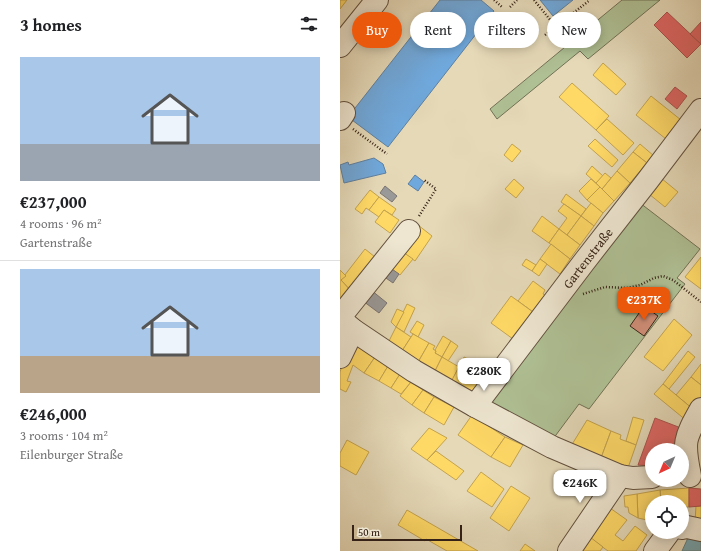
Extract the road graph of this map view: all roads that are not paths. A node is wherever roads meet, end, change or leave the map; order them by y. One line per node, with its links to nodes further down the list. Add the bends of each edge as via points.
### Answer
1 (377, 0): 2 (street)
2 (340, 46)
3 (701, 110): 7 (street, Gartenstraße)
4 (408, 231): 5 (street)
5 (344, 322): 6 (street); 7 (street, via 414,371)
6 (340, 357)
7 (474, 406): 9 (street, via 552,447)
8 (701, 409): 10 (street, via 686,439 685,452)
9 (620, 476): 11 (street); 15 (street)
10 (691, 476)
11 (645, 477)
12 (689, 528): 13 (street)
13 (701, 530)
14 (664, 539): 16 (street)
15 (568, 551)
16 (655, 551)

